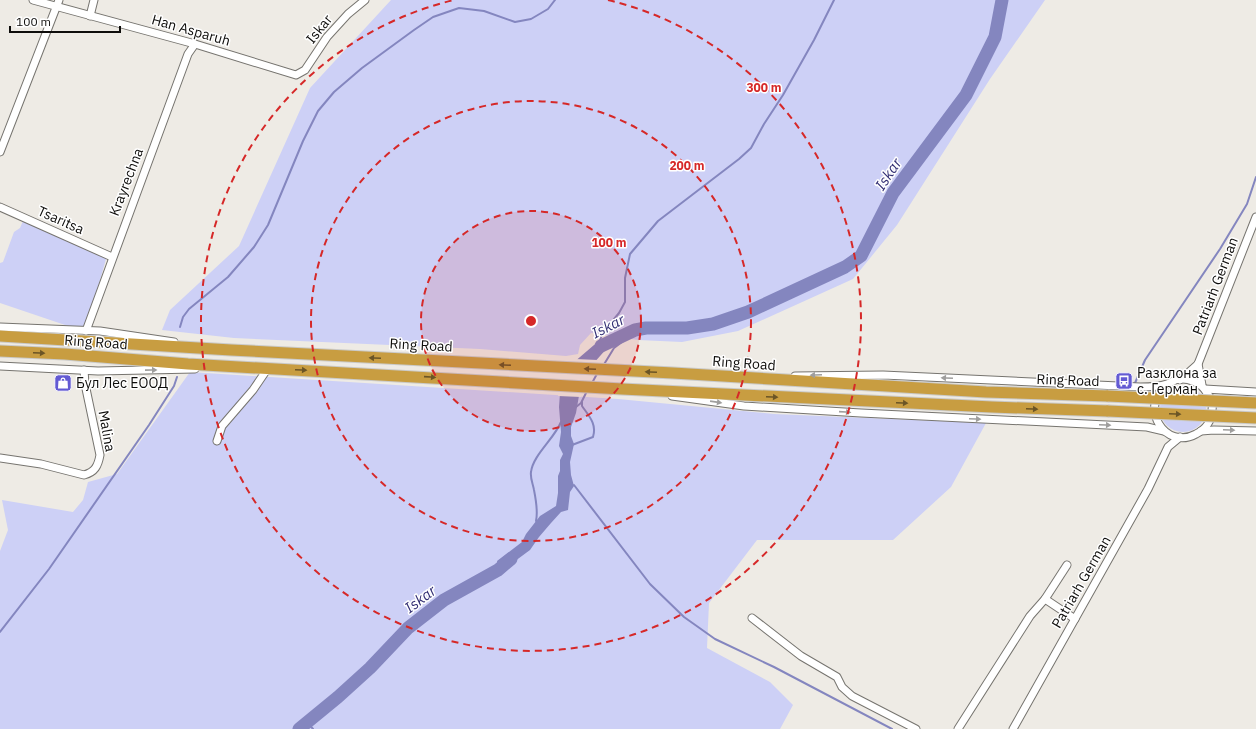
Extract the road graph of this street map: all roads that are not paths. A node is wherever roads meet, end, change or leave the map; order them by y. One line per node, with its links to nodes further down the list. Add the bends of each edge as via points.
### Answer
1 (33, 0): 4 (street, Han Asparuh)
2 (94, 0): 5 (street)
3 (365, 0): 7 (street, Iskar, via 327,37 305,70)
4 (57, 3): 5 (street, Han Asparuh); 8 (street)
5 (90, 16): 6 (street, Han Asparuh)
6 (195, 44): 7 (street, Han Asparuh); 11 (street, Krayrechna, via 188,54)
7 (296, 75)
8 (0, 152)
9 (0, 207): 11 (street, Tsaritsa)
10 (1256, 217): 17 (street, Patriarh German)
11 (112, 257): 13 (street, Krayrechna)
12 (0, 327): 13 (street, Ring Road)
13 (86, 331): 15 (street, Ring Road)
14 (0, 336): 15 (highway, Ring Road)
15 (231, 350): 21 (highway, Ring Road, one-way to 15)
16 (0, 351): 19 (highway, Ring Road, one-way to 19)
17 (1198, 364): 22 (street); 24 (street)
18 (0, 366): 20 (street, Ring Road)
19 (265, 368): 20 (street, Ring Road, one-way to 19); 25 (highway, Ring Road, one-way to 25); 33 (street, via 253,390 222,426)
20 (84, 370): 35 (street, Malina, via 100,455 95,469 84,475 41,464)
21 (673, 373): 23 (street, one-way to 21, via 1140,387 883,374 795,376); 27 (highway, Ring Road, bridge, via 986,392)
22 (1180, 380): 23 (street); 24 (street, via 1189,380)
23 (1167, 384): 29 (street, via 1158,393 1154,406 1158,424)
24 (1203, 387): 26 (street); 30 (street, via 1211,401 1212,410 1210,419)
25 (622, 389): 28 (highway, Ring Road, one-way to 28, bridge); 29 (street, one-way to 29, via 744,406 1144,426)
26 (1256, 392)
27 (1256, 403)
28 (1256, 418)
29 (1165, 431): 32 (street); 34 (street, via 1168,436)
30 (1201, 431): 31 (street, one-way to 31); 32 (street, via 1191,436)
31 (1256, 431)
32 (1180, 437): 34 (street)
33 (217, 441)
34 (1168, 447): 39 (street, Patriarh German, via 1148,489)
35 (0, 458)
36 (1067, 566): 37 (street)
37 (1045, 599): 39 (street); 41 (street, via 1030,616)
38 (752, 618): 40 (street, via 801,656 837,677 842,687 852,696)
39 (1075, 620): 42 (street, Patriarh German)
40 (916, 729)
41 (958, 729)
42 (1013, 729)

